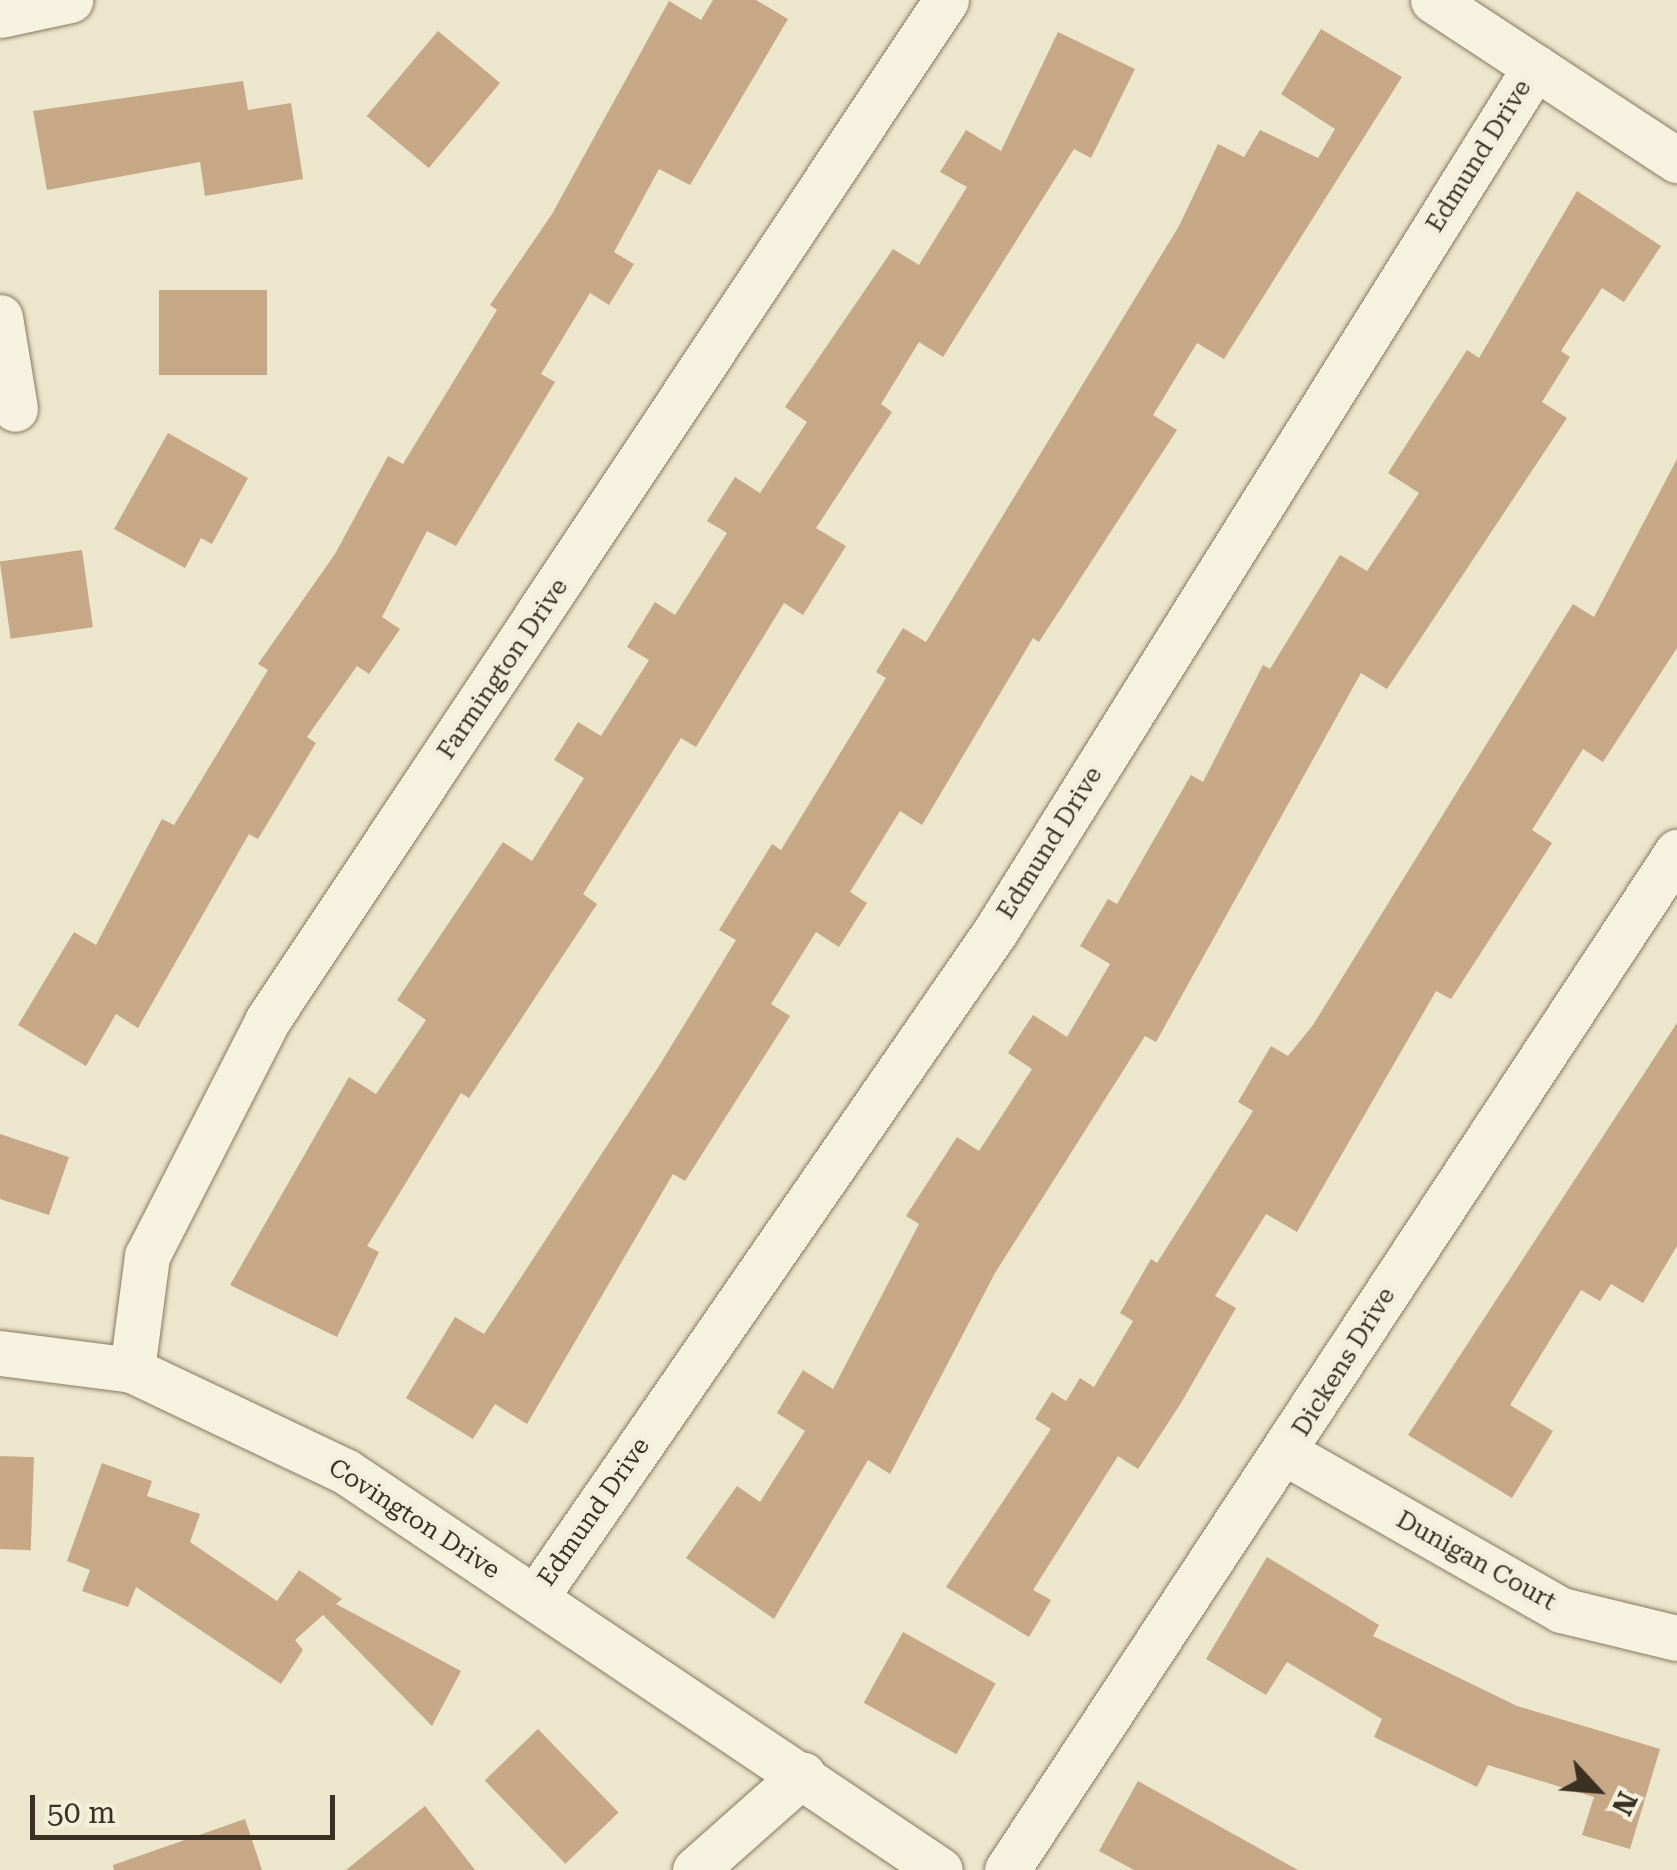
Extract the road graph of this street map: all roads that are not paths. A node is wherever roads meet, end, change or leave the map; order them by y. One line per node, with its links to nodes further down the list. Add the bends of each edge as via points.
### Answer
1 (70, 0): 4 (street)
2 (946, 0): 11 (street, Farmington Drive, via 266,1020 148,1256)
3 (1433, 0): 5 (street)
4 (0, 16)
5 (1535, 67): 6 (street); 13 (street, Edmund Drive, via 994,932)
6 (1677, 160)
7 (0, 317): 8 (street)
8 (15, 409)
9 (1677, 852): 12 (street, Dickens Drive)
10 (0, 1353): 11 (street, Covington Drive)
11 (132, 1370): 13 (street, Covington Drive, via 345,1471)
12 (1286, 1454): 14 (street, Dunigan Court, via 1561,1610); 18 (street, Dickens Drive)
13 (534, 1598): 15 (street, Covington Drive)
14 (1677, 1638)
15 (803, 1774): 16 (street); 17 (street, Covington Drive)
16 (694, 1870)
17 (940, 1870)
18 (1008, 1870)

